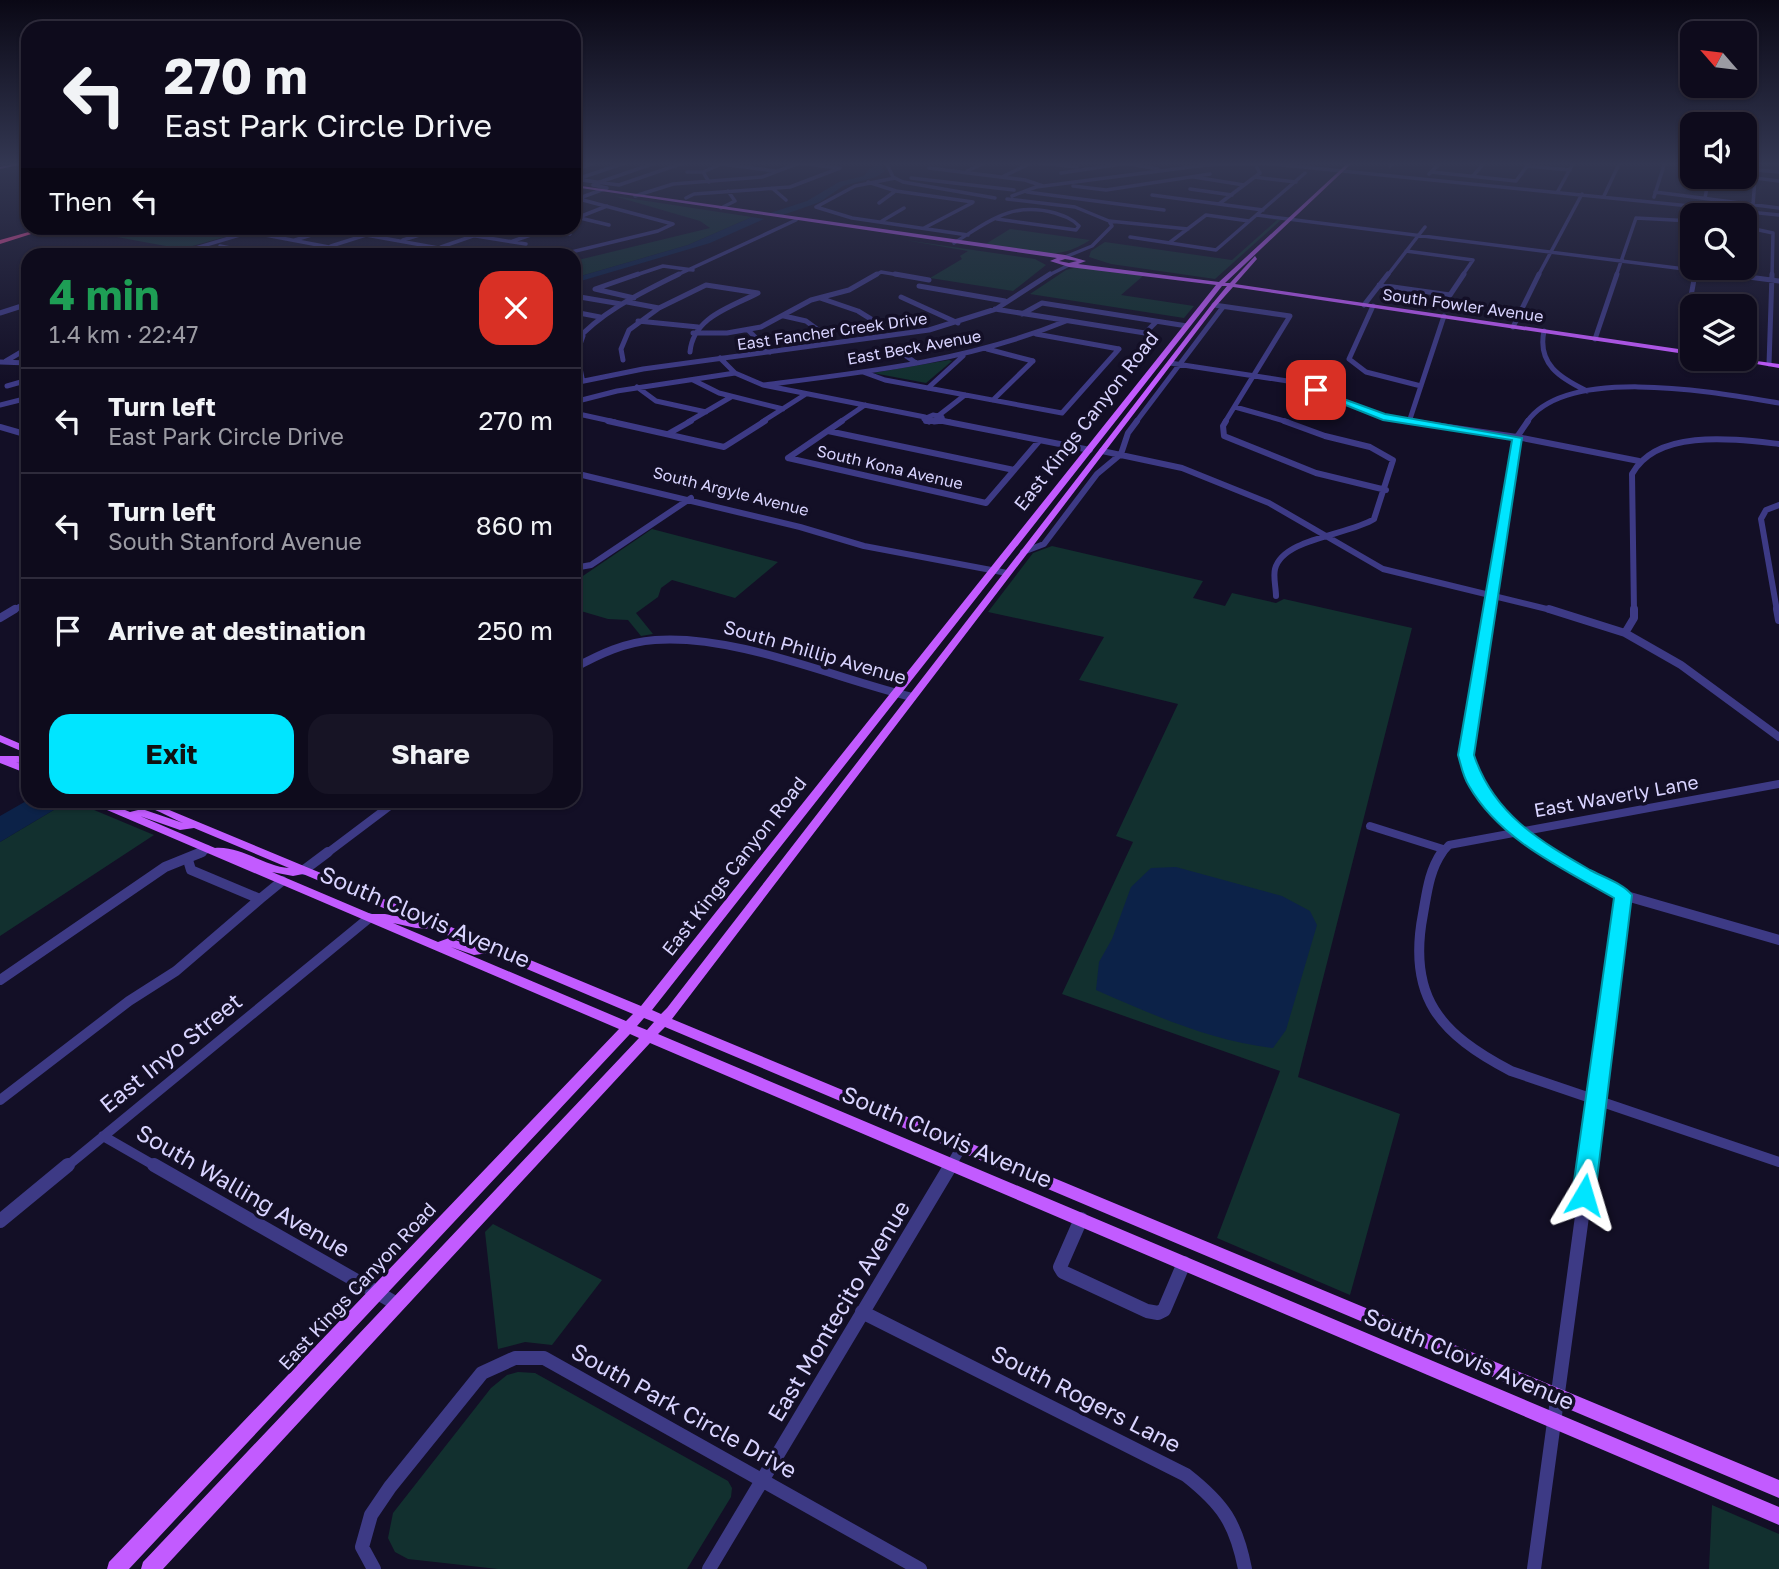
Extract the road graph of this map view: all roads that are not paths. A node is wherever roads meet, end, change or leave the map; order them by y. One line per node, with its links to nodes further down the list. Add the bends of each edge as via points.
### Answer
1 (23, 235): 33 (highway)
2 (238, 235): 39 (street)
3 (247, 235): 44 (street)
4 (256, 235): 40 (street)
5 (267, 235): 31 (street)
6 (309, 235): 31 (street)
7 (366, 235): 41 (street)
8 (367, 235): 32 (street)
9 (420, 235): 32 (street)
10 (474, 235): 48 (street)
11 (475, 235): 34 (street)
12 (529, 235): 34 (street)
13 (634, 235): 49 (street)
14 (763, 235): 60 (street)
15 (889, 235): 57 (main road)
16 (900, 235): 35 (main road)
17 (968, 235): 35 (street)
18 (1105, 235): 50 (street)
19 (1180, 235): 36 (street)
20 (1233, 235): 36 (street, via 1216,250)
21 (1269, 235): 30 (main road, East Kings Canyon Road)
22 (1279, 235): 54 (main road, East Kings Canyon Road)
23 (1419, 235): 51 (street)
24 (1421, 235): 38 (street)
25 (1488, 235): 38 (street)
26 (1558, 235): 52 (street)
27 (1630, 235): 56 (street)
28 (1773, 235): 62 (street)
29 (1130, 237): 36 (street)
30 (1265, 239): 54 (main road, via 1252,255); 64 (main road, East Kings Canyon Road)
31 (293, 240): 41 (street)
32 (402, 241): 48 (street)
33 (0, 242)
34 (511, 242): 37 (street)
35 (954, 243): 53 (main road)
36 (1169, 243)
37 (526, 244)
38 (1483, 244): 52 (street)
39 (204, 245): 42 (street); 43 (street)
40 (220, 246): 45 (street); 46 (street)
41 (329, 247): 47 (street)
42 (194, 248)
43 (197, 248)
44 (204, 248)
45 (214, 248)
46 (230, 248)
47 (334, 248)
48 (440, 248)
49 (581, 249)
50 (1085, 249): 53 (street); 55 (street)
51 (1406, 251): 66 (street); 66 (street, via 1473,260 1450,295)
52 (1549, 252): 56 (street); 93 (street)
53 (1063, 257): 55 (main road); 57 (main road)
54 (1255, 257): 65 (main road, East Kings Canyon Road)
55 (1081, 260): 58 (main road); 64 (main road)
56 (1622, 261): 59 (street); 103 (street)
57 (1054, 263): 58 (main road); 71 (street, East Fancher Creek Drive)
58 (1071, 265): 64 (main road); 80 (street, East Fancher Creek Drive)
59 (1680, 267)
60 (692, 270): 69 (street); 69 (street, via 663,266 596,289)
61 (1757, 278): 62 (street)
62 (1771, 280): 63 (street); 120 (street)
63 (1779, 281)
64 (1219, 283): 65 (main road, South Fowler Avenue); 92 (main road, East Kings Canyon Road)
65 (1230, 285): 74 (main road, East Kings Canyon Road); 75 (main road, South Fowler Avenue)
66 (1378, 285): 75 (street)
67 (919, 286): 70 (street, via 929,280 881,272 849,290); 71 (street); 88 (street, via 901,297)
68 (581, 297): 73 (street)
69 (634, 298): 73 (street)
70 (819, 298): 83 (street); 90 (street, via 853,308)
71 (1005, 301): 80 (street, East Fancher Creek Drive)
72 (21, 303): 79 (street)
73 (623, 303): 78 (street); 85 (street)
74 (1214, 305): 77 (street); 105 (main road, East Kings Canyon Road)
75 (1364, 305): 76 (main road, South Fowler Avenue)
76 (1373, 306): 84 (main road, South Fowler Avenue); 133 (street, via 1349,359 1366,372)
77 (1223, 307): 119 (street, East Kings Canyon Road); 125 (street, via 1289,315)
78 (659, 308): 86 (street); 91 (street, via 706,285 758,293)
79 (0, 309)
80 (993, 309): 82 (street); 88 (street, East Fancher Creek Drive)
81 (581, 313): 85 (street)
82 (1022, 314): 87 (street); 89 (street, via 1042,303)
83 (785, 316): 96 (street); 98 (street, via 806,321)
84 (1444, 316): 93 (main road, South Fowler Avenue); 133 (street)
85 (600, 317): 95 (street)
86 (638, 321): 91 (street); 113 (street, via 623,342)
87 (1066, 321): 89 (street, via 1145,333); 100 (street, East Beck Avenue)
88 (956, 322): 102 (street, East Fancher Creek Drive); 110 (street, East Fancher Creek Drive)
89 (1159, 322): 92 (street)
90 (879, 324)
91 (698, 327): 99 (street)
92 (1186, 327): 105 (main road, via 1191,329); 150 (main road, East Kings Canyon Road)
93 (1513, 327): 97 (main road, South Fowler Avenue)
94 (581, 330): 95 (street)
95 (585, 330): 101 (street); 104 (street)
96 (748, 330): 99 (street); 110 (street)
97 (1544, 331): 103 (main road, South Fowler Avenue); 136 (street, via 1541,346 1548,365)
98 (821, 332)
99 (693, 333): 109 (street)
100 (1036, 334): 106 (street, East Beck Avenue); 142 (street, via 1119,349 1062,413)
101 (581, 335)
102 (883, 339): 112 (street, East Fancher Creek Drive); 117 (street)
103 (1595, 339): 107 (main road, South Fowler Avenue)
104 (581, 342)
105 (1183, 346): 118 (main road, East Kings Canyon Road)
106 (987, 349): 111 (street, East Beck Avenue); 142 (street, via 1033,361)
107 (1680, 351)
108 (21, 352): 114 (street)
109 (690, 352)
110 (770, 352): 112 (street, East Fancher Creek Drive)
111 (965, 354): 117 (street, East Beck Avenue); 135 (street)
112 (721, 359): 124 (street); 127 (street, East Fancher Creek Drive)
113 (623, 360)
114 (2, 362): 116 (street)
115 (1757, 362): 120 (main road)
116 (21, 363)
117 (916, 363): 123 (street, East Beck Avenue)
118 (1170, 363): 119 (street); 160 (main road, East Kings Canyon Road)
119 (1180, 364): 125 (street); 162 (street, East Kings Canyon Road, via 1128,433)
120 (1769, 364): 121 (main road)
121 (1779, 366)
122 (581, 368): 127 (street)
123 (861, 372): 131 (street, East Beck Avenue); 135 (street)
124 (734, 373): 129 (street); 131 (street)
125 (1255, 375): 146 (street); 152 (street, via 1294,382 1366,412)
126 (581, 376): 127 (street)
127 (584, 379): 128 (street, East Fancher Creek Drive)
128 (581, 380)
129 (693, 380): 134 (street); 139 (street)
130 (21, 382): 132 (street)
131 (763, 384): 137 (street)
132 (6, 386)
133 (1421, 386): 152 (street)
134 (637, 387): 141 (street); 148 (street, via 656,401)
135 (928, 388): 138 (street)
136 (1587, 391): 143 (street, via 1659,387); 157 (street, via 1535,412 1524,421)
137 (806, 394): 145 (street); 147 (street)
138 (965, 395): 142 (street); 151 (street)
139 (731, 397): 147 (street); 148 (street)
140 (21, 400): 144 (street)
141 (581, 400)
142 (993, 400)
143 (1779, 403)
144 (0, 405)
145 (865, 405): 151 (street); 154 (street)
146 (1235, 407): 167 (street, via 1389,455 1394,465); 167 (street, via 1222,432 1237,443 1316,473)
147 (783, 409): 156 (street, via 724,447)
148 (706, 412): 156 (street)
149 (581, 415): 156 (street)
150 (1118, 416): 160 (main road, via 1098,447); 161 (main road, East Kings Canyon Road)
151 (940, 419): 158 (street)
152 (1409, 422): 157 (street)
153 (0, 427): 155 (street)
154 (828, 431): 164 (street); 164 (street, South Kona Avenue, via 788,458 986,503)
155 (21, 433)
156 (668, 434)
157 (1517, 438): 163 (street); 175 (street)
158 (1039, 441): 161 (street); 164 (street)
159 (1779, 444): 163 (street, via 1688,442 1656,450)
160 (1102, 451): 162 (street); 166 (main road, East Kings Canyon Road)
161 (1089, 452): 166 (main road, via 1092,455 1073,480); 173 (main road, East Kings Canyon Road)
162 (1122, 454): 170 (street, via 1204,476 1275,506); 171 (street, East Kings Canyon Road, via 1097,474 1044,544)
163 (1639, 461): 182 (street, via 1632,474 1634,618)
164 (1014, 470)
165 (581, 473): 168 (street, South Argyle Avenue)
166 (1073, 488): 171 (main road, East Kings Canyon Road)
167 (1386, 489): 170 (street, via 1369,523)
168 (691, 498): 172 (street, via 591,565); 173 (street, South Argyle Avenue, via 864,547)
169 (1779, 505): 181 (street, via 1766,510 1761,519)
170 (1327, 537): 175 (street, via 1383,569); 176 (street, via 1298,545 1280,559)
171 (1024, 552): 174 (main road, East Kings Canyon Road)
172 (581, 567)
173 (995, 571): 174 (street, South Argyle Avenue); 184 (main road, East Kings Canyon Road)
174 (1007, 573): 185 (main road, East Kings Canyon Road)
175 (1493, 594): 182 (street); 200 (street, via 1466,755 1476,784)
176 (1276, 596)
177 (21, 604): 179 (street)
178 (21, 605): 180 (street)
179 (0, 611)
180 (0, 618)
181 (1779, 620)
182 (1625, 633): 186 (street, via 1681,665)
183 (581, 664): 184 (street, South Phillip Avenue, via 607,650 634,643 708,640)
184 (898, 694): 185 (street, South Phillip Avenue); 192 (main road, East Kings Canyon Road)
185 (912, 697): 201 (main road, East Kings Canyon Road)
186 (1779, 737)
187 (0, 738): 188 (main road)
188 (21, 748)
189 (1, 760): 190 (main road); 191 (main road)
190 (21, 760)
191 (21, 768)
192 (828, 783): 201 (main road, via 830,790 792,841); 215 (main road, East Kings Canyon Road)
193 (1779, 783): 200 (street, East Waverly Lane)
194 (111, 808): 197 (main road, South Clovis Avenue)
195 (159, 808): 198 (main road, South Clovis Avenue)
196 (387, 808): 205 (street)
197 (130, 816): 198 (main road, via 142,812 180,827); 203 (main road, South Clovis Avenue)
198 (197, 824): 205 (main road, South Clovis Avenue)
199 (1370, 826): 202 (street)
200 (1518, 831): 202 (street, East Waverly Lane, via 1460,841); 207 (street)
201 (796, 847): 216 (main road, East Kings Canyon Road)
202 (1443, 849): 220 (street, via 1434,863 1416,944 1419,980 1434,1013 1493,1064)
203 (210, 850): 204 (street); 205 (main road, via 233,851 290,873); 206 (main road, South Clovis Avenue)
204 (188, 860): 208 (street, via 191,870); 214 (street, via 165,867)
205 (304, 870): 210 (main road, South Clovis Avenue)
206 (282, 881): 208 (street); 209 (main road, South Clovis Avenue)
207 (1623, 895): 211 (street); 220 (street)
208 (260, 899): 219 (street, via 176,971 129,1001)
209 (369, 918): 210 (main road, via 384,915 417,925); 212 (main road, South Clovis Avenue); 221 (street, East Inyo Street)
210 (438, 925): 213 (main road, South Clovis Avenue)
211 (1779, 940)
212 (436, 947): 213 (main road, via 449,942 474,951); 217 (main road, South Clovis Avenue)
213 (492, 948): 215 (main road, South Clovis Avenue)
214 (0, 980)
215 (644, 1012): 216 (main road, South Clovis Avenue); 217 (main road, East Kings Canyon Road)
216 (663, 1021): 218 (main road, East Kings Canyon Road); 222 (main road, South Clovis Avenue)
217 (628, 1029): 218 (main road, South Clovis Avenue); 228 (main road, East Kings Canyon Road)
218 (649, 1037): 224 (main road, South Clovis Avenue); 229 (main road, East Kings Canyon Road)
219 (0, 1100)
220 (1596, 1103): 223 (street); 231 (street)
221 (103, 1136): 226 (street, East Inyo Street); 228 (street, South Walling Avenue)
222 (961, 1146): 224 (street, East Montecito Avenue); 231 (main road, South Clovis Avenue)
223 (1779, 1162)
224 (951, 1164): 225 (main road, South Clovis Avenue); 230 (street, East Montecito Avenue)
225 (1081, 1219): 227 (main road, South Clovis Avenue); 227 (street, via 1059,1267 1147,1311 1164,1310)
226 (0, 1221)
227 (1184, 1263): 232 (main road, South Clovis Avenue)
228 (379, 1293): 229 (street, South Walling Avenue); 236 (main road, East Kings Canyon Road)
229 (397, 1304): 237 (main road, East Kings Canyon Road)
230 (862, 1312): 233 (street, East Montecito Avenue); 241 (street, South Rogers Lane, via 1186,1475 1220,1500 1239,1534)
231 (1559, 1397): 232 (street); 234 (main road, South Clovis Avenue)
232 (1555, 1421): 235 (main road, South Clovis Avenue); 242 (street)
233 (762, 1481): 238 (street, South Park Circle Drive, via 544,1358 515,1358 482,1373 383,1496 371,1515 362,1547); 239 (street, East Montecito Avenue); 240 (street, South Park Circle Drive)
234 (1779, 1489)
235 (1779, 1516)
236 (116, 1569)
237 (150, 1569)
238 (374, 1569)
239 (709, 1569)
240 (920, 1569)
241 (1245, 1569)
242 (1534, 1569)

